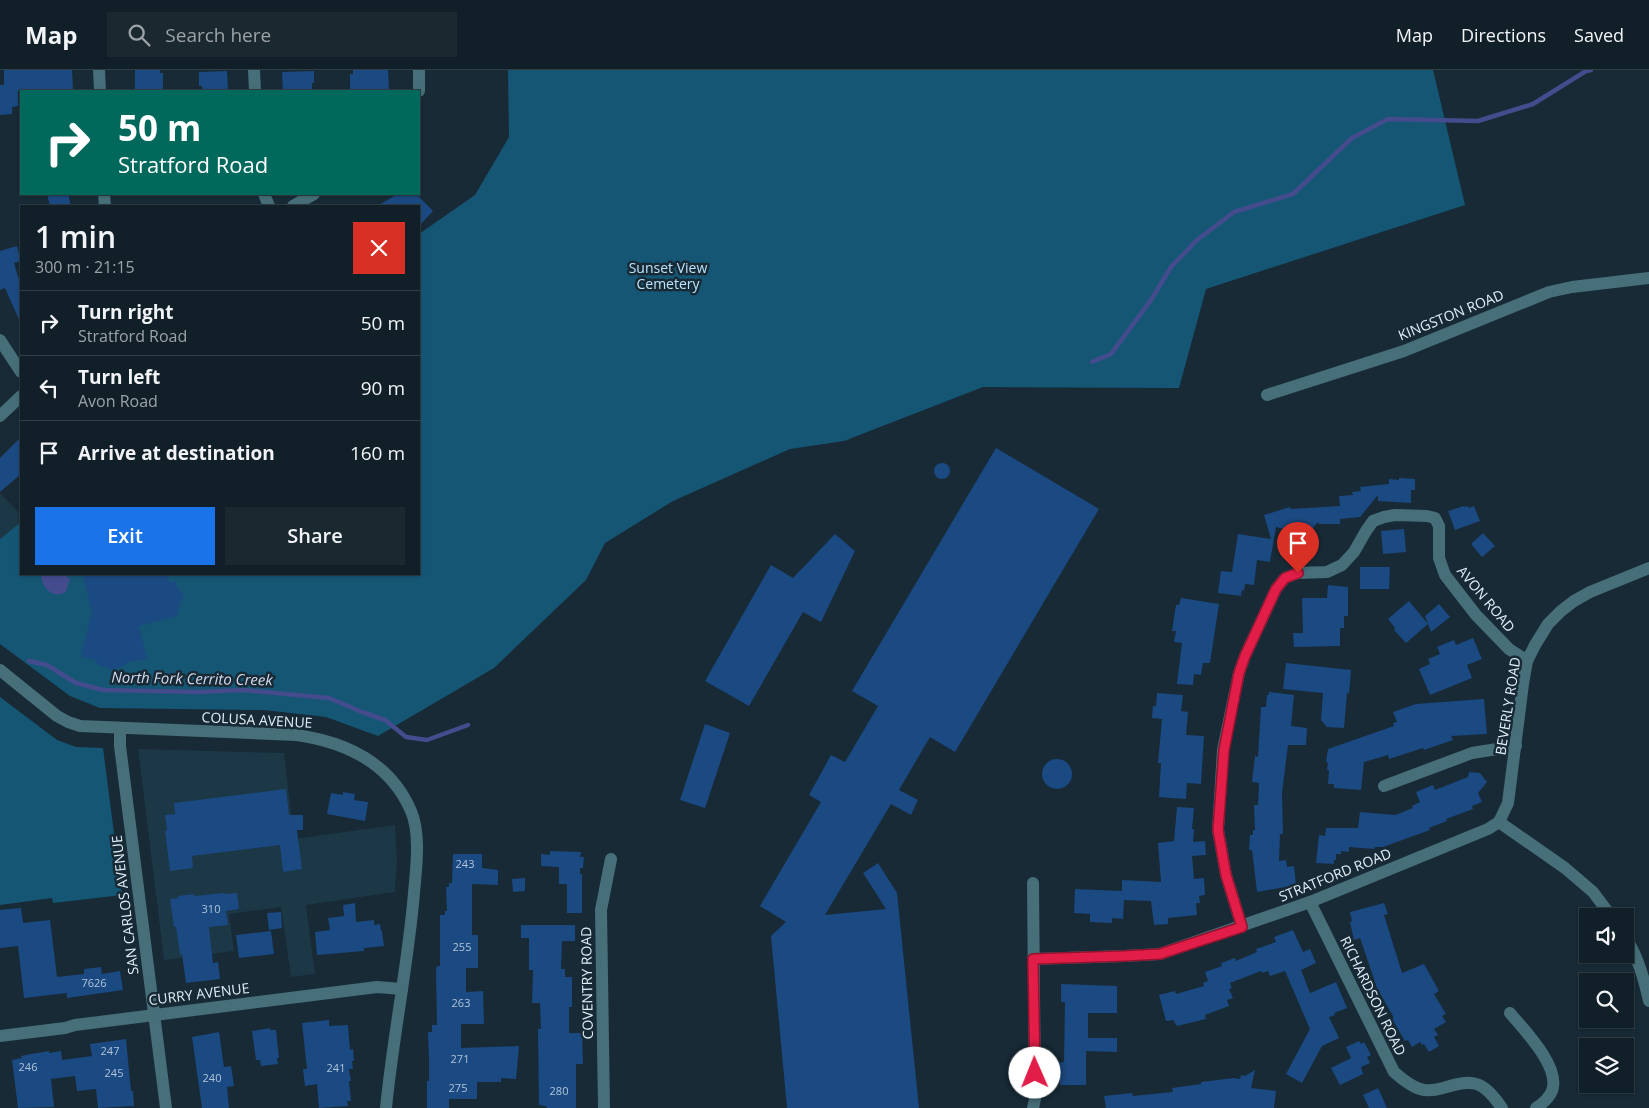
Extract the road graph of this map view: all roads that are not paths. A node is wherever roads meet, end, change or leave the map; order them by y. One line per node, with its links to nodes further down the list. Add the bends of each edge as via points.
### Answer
1 (99, 70): 4 (street)
2 (254, 70): 5 (street)
3 (419, 70): 6 (street)
4 (100, 90)
5 (255, 90)
6 (419, 90)
7 (312, 195): 8 (street)
8 (295, 205)
9 (1649, 278): 12 (street, KINGSTON ROAD, via 1549,292 1404,351)
10 (0, 340): 11 (street)
11 (20, 370)
12 (1267, 395)
13 (20, 397): 14 (street)
14 (0, 416)
15 (1649, 568): 16 (street, BEVERLY ROAD, via 1574,601 1548,624)
16 (1528, 661): 19 (street, BEVERLY ROAD); 26 (street, AVON ROAD, via 1509,649 1444,575 1439,558 1439,526 1435,518 1384,516 1366,530 1354,552 1342,565 1327,572 1298,573 1285,578 1276,589 1245,656 1224,750 1218,830 1226,875)
17 (0, 670): 18 (street, COLUSA AVENUE, via 68,722)
18 (120, 729): 29 (street, COLUSA AVENUE, via 317,738 352,750 383,771 395,783 412,812 416,835 412,919); 32 (street, SAN CARLOS AVENUE)
19 (1516, 746): 20 (street, via 1472,753); 21 (street, BEVERLY ROAD, via 1508,803)
20 (1384, 786)
21 (1499, 822): 24 (street, STRATFORD ROAD); 25 (street, via 1566,868 1593,892)
22 (611, 859): 36 (street, COVENTRY ROAD, via 602,910)
23 (1033, 883): 28 (street)
24 (1310, 902): 26 (street, STRATFORD ROAD); 38 (street, RICHARDSON ROAD, via 1394,1072 1420,1089 1437,1090 1469,1082 1492,1093)
25 (1605, 908)
26 (1242, 927): 28 (street, STRATFORD ROAD, via 1160,954)
27 (1634, 955): 30 (street)
28 (1033, 959): 37 (street)
29 (402, 989): 32 (street, CURRY AVENUE, via 381,987); 35 (street, COLUSA AVENUE)
30 (1649, 1001)
31 (1510, 1013): 39 (street, via 1547,1061 1553,1079 1552,1091)
32 (154, 1015): 33 (street, CURRY AVENUE); 34 (street, SAN CARLOS AVENUE)
33 (0, 1036)
34 (166, 1108)
35 (386, 1108)
36 (604, 1108)
37 (1033, 1108)
38 (1502, 1108)
39 (1536, 1108)

